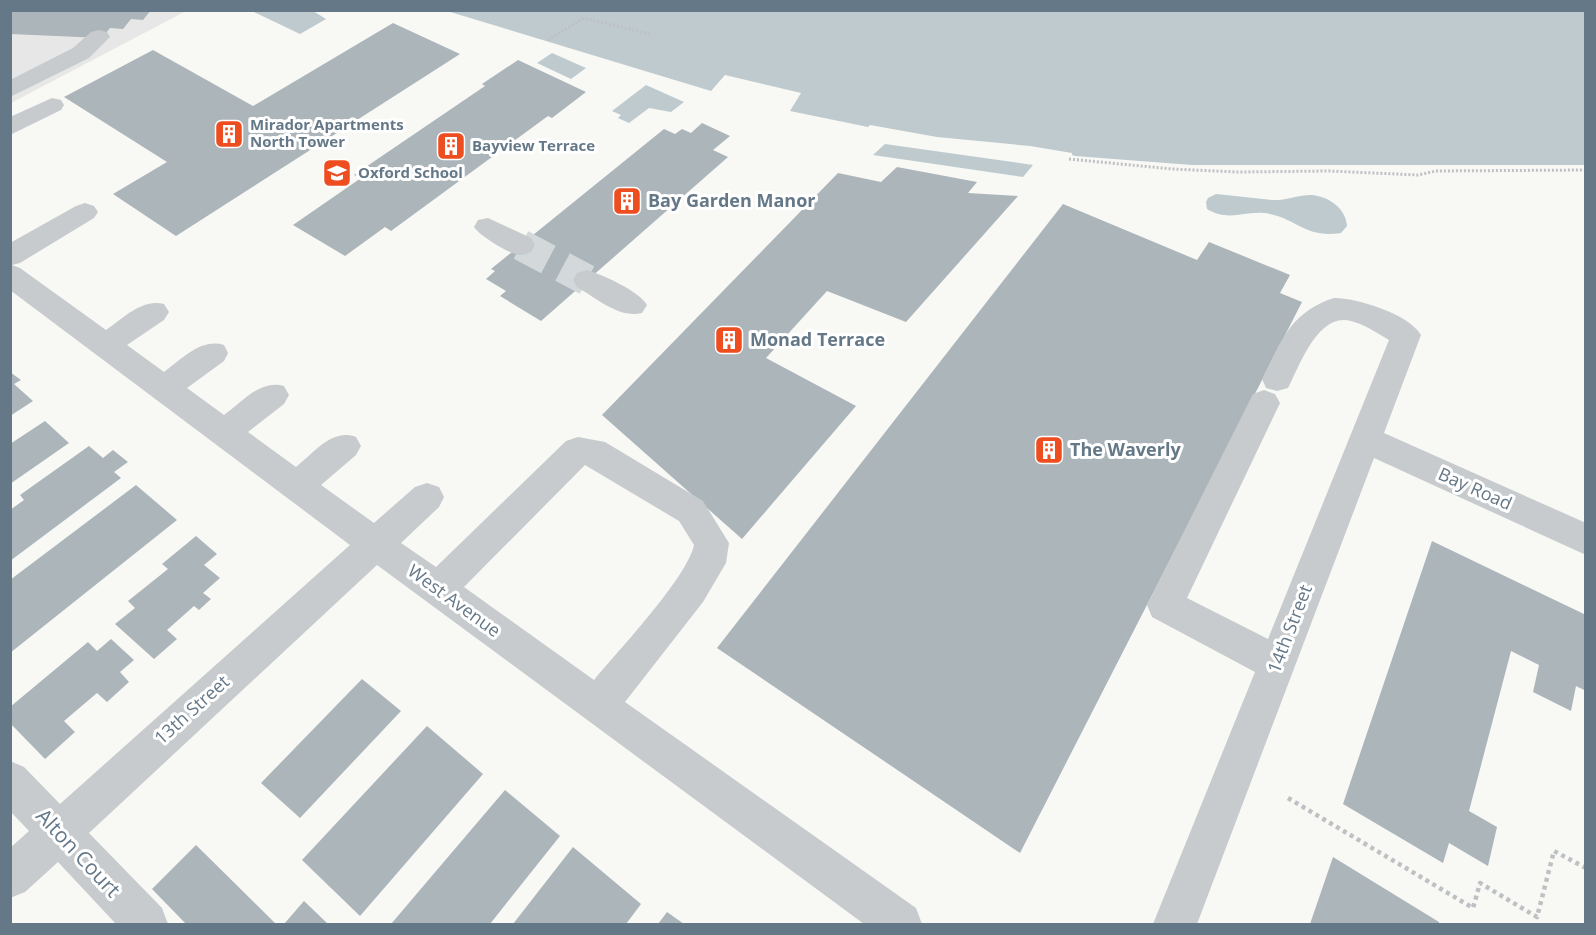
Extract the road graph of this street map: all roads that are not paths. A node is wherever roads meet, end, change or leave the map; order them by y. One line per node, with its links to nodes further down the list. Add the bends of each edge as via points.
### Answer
1 (99, 37): 2 (street, via 81,53)
2 (10, 90)
3 (52, 105): 4 (street)
4 (10, 127)
5 (85, 212): 8 (street)
6 (488, 227): 7 (street)
7 (521, 245)
8 (10, 256)
9 (10, 275): 13 (street, West Avenue)
10 (587, 280): 11 (street)
11 (632, 305)
12 (154, 312): 13 (street)
13 (105, 345): 15 (street, West Avenue)
14 (213, 353): 15 (street)
15 (164, 388): 17 (street, West Avenue)
16 (273, 395): 17 (street)
17 (224, 433): 20 (street, West Avenue)
18 (1364, 439): 22 (street, Bay Road); 25 (street, 14th Street); 25 (street, 14th Street, via 1406,335 1358,312 1334,308 1320,314 1298,339 1158,601)
19 (345, 446): 20 (street)
20 (297, 486): 23 (street, West Avenue)
21 (427, 496): 23 (street, 13th Street)
22 (1586, 540)
23 (375, 544): 24 (street, West Avenue); 28 (street, 13th Street)
24 (438, 589): 26 (street, West Avenue); 26 (street, via 578,451 593,452 691,512 712,543 708,563)
25 (1276, 663): 32 (street, 14th Street)
26 (598, 706): 31 (street, West Avenue)
27 (10, 781): 28 (street, Alton Court)
28 (59, 832): 29 (street, 13th Street); 30 (street, Alton Court)
29 (10, 877)
30 (146, 924)
31 (900, 924)
32 (1175, 924)

